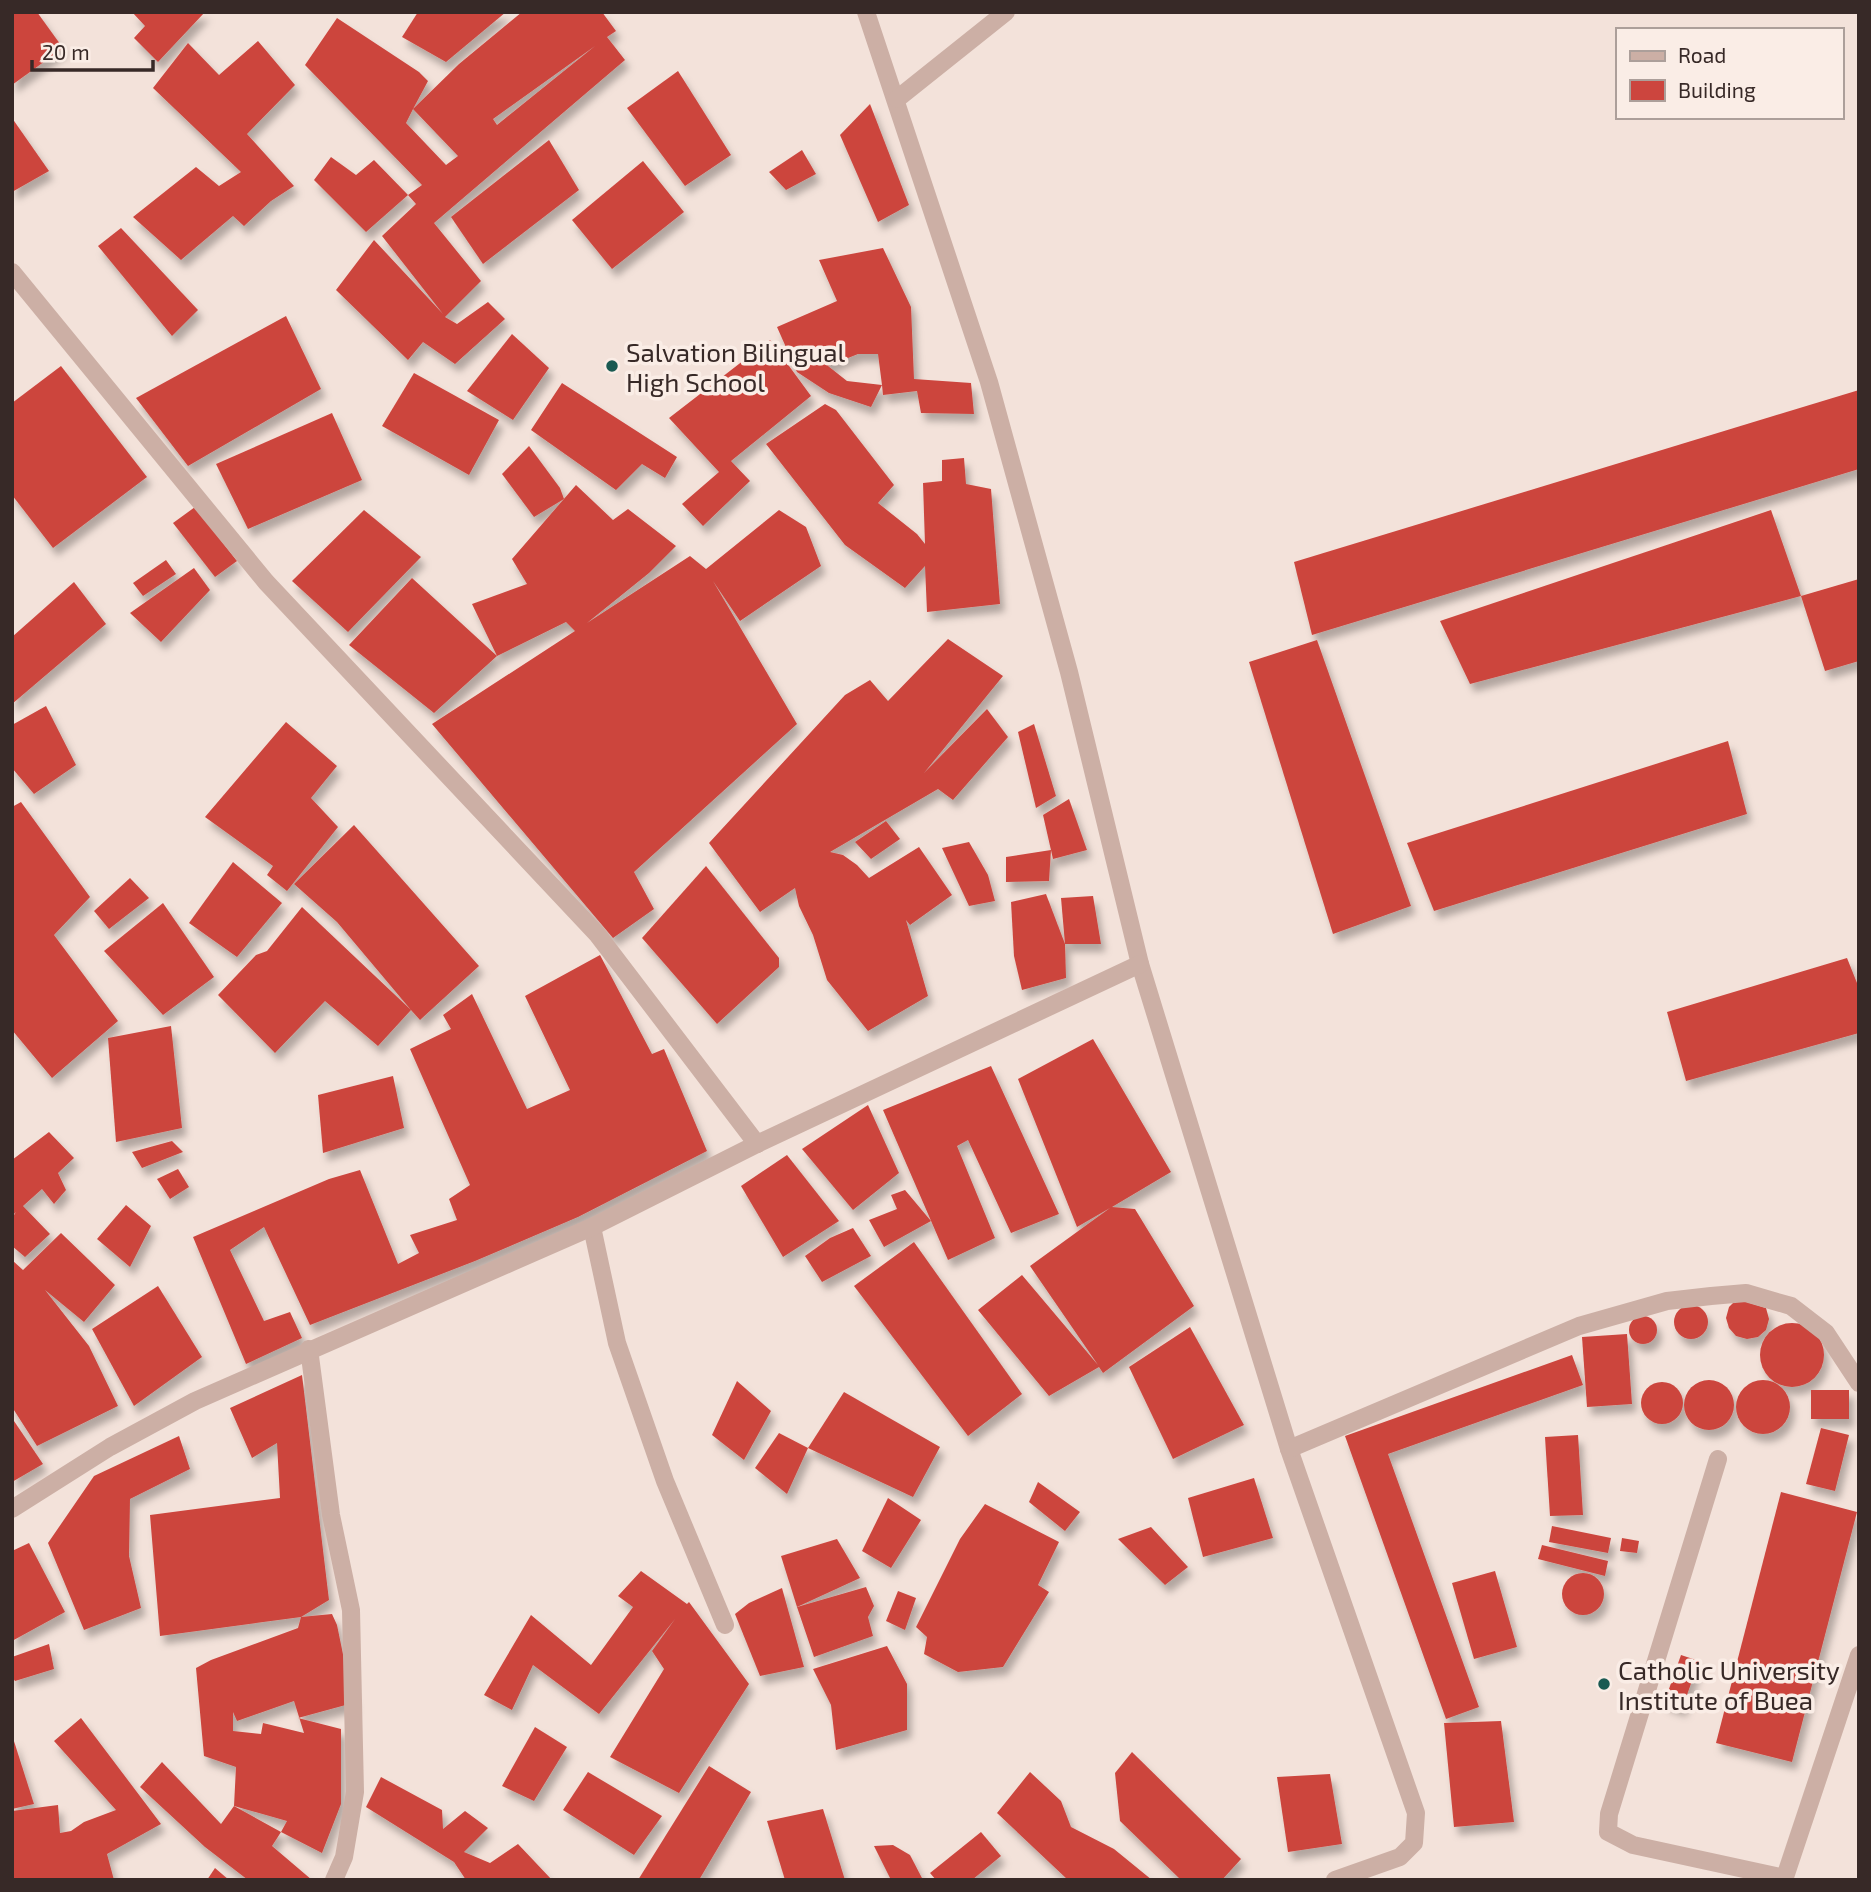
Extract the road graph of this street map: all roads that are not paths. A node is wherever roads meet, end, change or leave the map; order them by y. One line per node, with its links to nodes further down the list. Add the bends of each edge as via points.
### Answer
1 (866, 12): 3 (street)
2 (1006, 12): 3 (street)
3 (897, 99): 5 (street, via 989,382 1069,673)
4 (12, 272): 6 (street, via 267,582 597,934)
5 (1140, 964): 6 (street); 10 (street)
6 (757, 1143): 7 (street)
7 (592, 1227): 8 (street); 13 (street, via 617,1343 665,1481)
8 (309, 1349): 12 (street, via 195,1401 110,1447); 16 (street, via 331,1515 351,1610 355,1792 344,1857)
9 (1859, 1383): 10 (street, via 1826,1333 1791,1306 1746,1293 1667,1301 1579,1326)
10 (1289, 1449): 17 (street, via 1416,1813 1414,1843 1400,1857)
11 (1718, 1459): 15 (street, via 1609,1814 1608,1832 1633,1845)
12 (12, 1509)
13 (725, 1625)
14 (1859, 1655): 15 (street)
15 (1784, 1879)
16 (334, 1880)
17 (1335, 1880)

